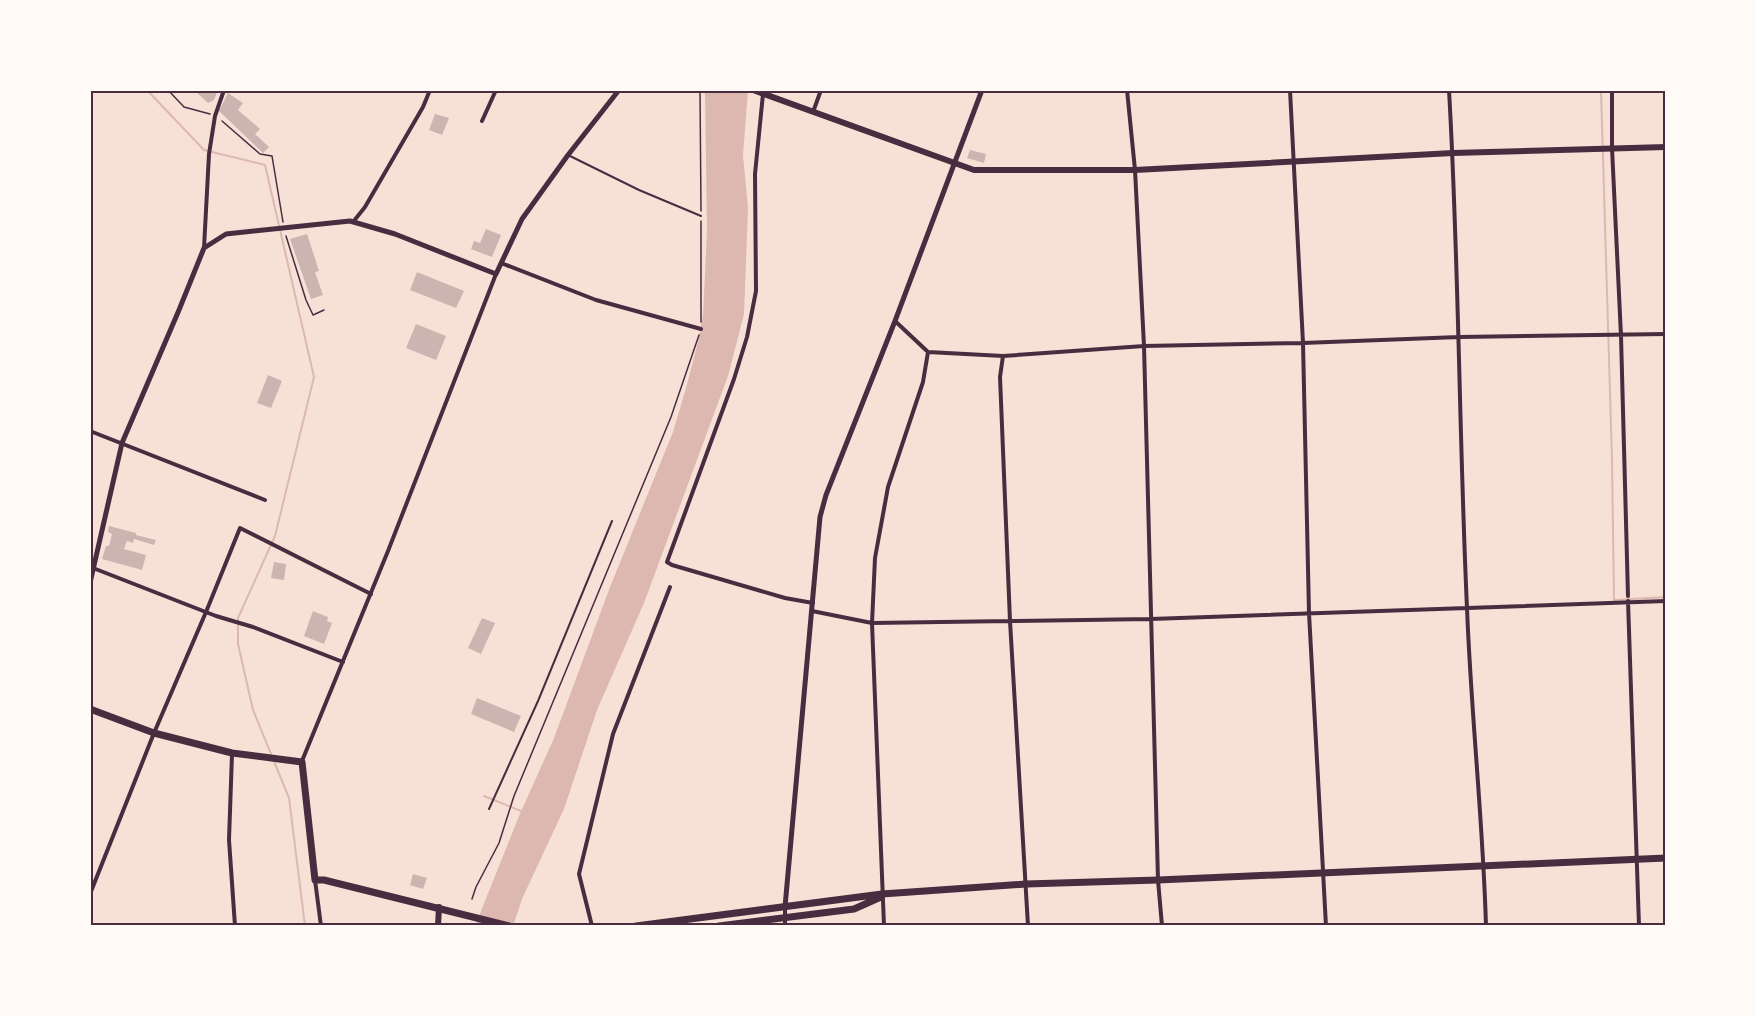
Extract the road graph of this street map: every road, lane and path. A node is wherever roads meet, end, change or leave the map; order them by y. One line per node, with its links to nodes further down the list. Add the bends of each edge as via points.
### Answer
1 (224, 90): 27 (street, via 209,154)
2 (430, 90): 25 (street)
3 (496, 90): 15 (street)
4 (620, 90): 19 (street)
5 (700, 90): 24 (path)
6 (754, 90): 13 (main road)
7 (821, 90): 14 (street)
8 (982, 90): 21 (street)
9 (1127, 90): 23 (street)
10 (1290, 90): 22 (street)
11 (1449, 90): 18 (street)
12 (1612, 90): 17 (street)
13 (763, 94): 14 (main road); 50 (street, via 755,174 756,291 747,337 668,562)
14 (813, 112): 21 (main road)
15 (482, 121)
16 (1666, 147): 17 (main road)
17 (1612, 148): 18 (main road); 34 (street)
18 (1453, 153): 22 (main road); 35 (street)
19 (568, 155): 24 (lane); 28 (street, via 522,219)
20 (272, 156): 26 (path)
21 (955, 163): 23 (main road, via 974,170); 31 (street)
22 (1292, 163): 23 (main road); 36 (street)
23 (1135, 170): 37 (street)
24 (701, 216): 32 (path)
25 (353, 222): 26 (street); 29 (street, via 395,234)
26 (284, 228): 27 (street, via 226,234); 30 (path, via 313,315)
27 (204, 248): 41 (street)
28 (501, 263): 29 (street); 32 (street, via 596,300)
29 (496, 274): 47 (street)
30 (324, 310)
31 (895, 321): 38 (street); 50 (street, via 826,495 820,517)
32 (701, 329): 73 (path, via 671,417 514,796 499,843)
33 (1666, 334): 34 (street)
34 (1621, 336): 35 (street); 48 (street)
35 (1459, 337): 36 (street); 51 (street)
36 (1302, 343): 37 (street); 54 (street)
37 (1144, 346): 39 (street); 55 (street)
38 (928, 352): 39 (street); 57 (street, via 923,382 888,487 875,558)
39 (1003, 356): 56 (street, via 1000,377)
40 (90, 431): 41 (street)
41 (122, 443): 42 (street); 44 (street)
42 (266, 500)
43 (612, 521): 63 (lane)
44 (92, 567): 45 (street); 53 (street)
45 (90, 583)
46 (670, 587): 82 (street, via 613,734 579,873)
47 (371, 594): 53 (street, via 240,528); 58 (street)
48 (1628, 600): 49 (street); 51 (street); 65 (street)
49 (1666, 601)
50 (813, 603): 52 (street)
51 (1467, 609): 54 (street); 66 (street)
52 (812, 611): 57 (street); 75 (street)
53 (206, 612): 58 (street); 60 (street)
54 (1309, 613): 55 (street); 67 (street)
55 (1151, 619): 56 (street); 69 (street)
56 (1010, 621): 57 (street); 70 (street)
57 (872, 622): 72 (street)
58 (343, 662): 62 (street)
59 (90, 709): 60 (main road)
60 (154, 733): 61 (main road); 71 (street)
61 (232, 753): 62 (main road); 78 (street, via 229,840)
62 (302, 762): 68 (main road)
63 (489, 809)
64 (1666, 859): 65 (main road)
65 (1636, 860): 66 (main road); 91 (street)
66 (1484, 867): 67 (main road); 90 (street)
67 (1323, 874): 69 (main road); 89 (street)
68 (315, 880): 74 (main road); 79 (street)
69 (1158, 881): 70 (main road); 88 (street)
70 (1026, 885): 72 (main road); 87 (street)
71 (90, 894)
72 (882, 896): 75 (main road); 76 (main road, via 854,909); 86 (street)
73 (472, 898)
74 (439, 907): 80 (main road); 81 (main road)
75 (784, 907): 76 (street); 77 (main road)
76 (784, 917): 84 (main road); 85 (street)
77 (658, 925): 83 (main road)
78 (235, 926)
79 (321, 926)
80 (438, 926)
81 (509, 926)
82 (592, 926)
83 (636, 926)
84 (719, 926)
85 (785, 926)
86 (884, 926)
87 (1028, 926)
88 (1162, 926)
89 (1326, 926)
90 (1485, 926)
91 (1639, 926)

